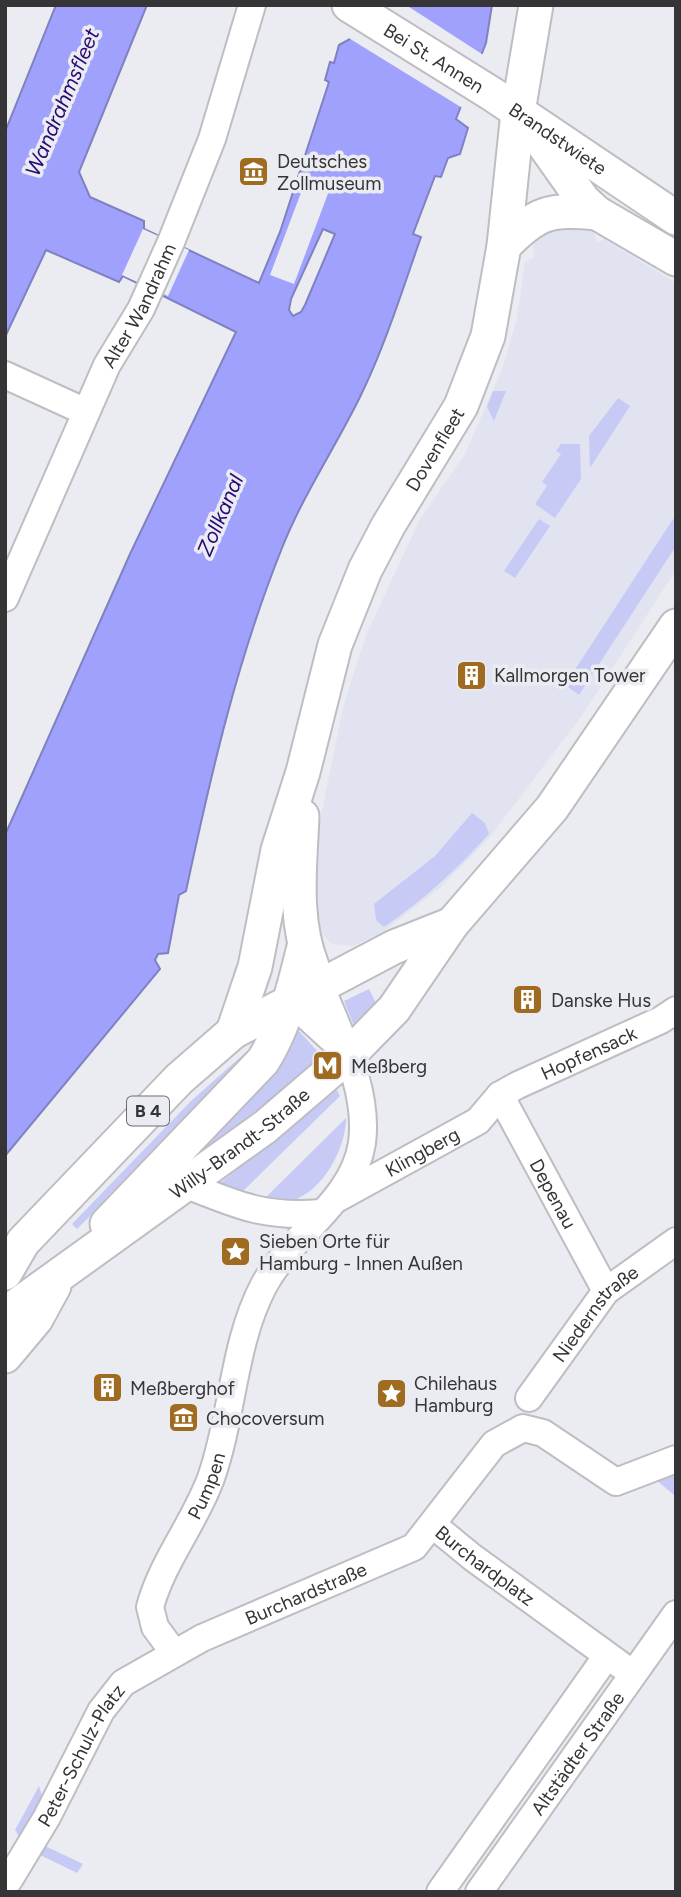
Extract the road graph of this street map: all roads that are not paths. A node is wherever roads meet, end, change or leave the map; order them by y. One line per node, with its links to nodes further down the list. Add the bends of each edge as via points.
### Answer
1 (252, 5): 10 (street, Alter Wandrahm, via 212,139 171,242)
2 (349, 5): 4 (main road, Bei St. Annen)
3 (536, 5): 4 (main road, Dovenfleet)
4 (518, 112): 5 (main road, Brandstwiete); 6 (main road, Brandstwiete); 7 (main road, Dovenfleet)
5 (597, 213): 7 (main road, via 550,212 533,219); 8 (main road, Brandstwiete)
6 (676, 218)
7 (505, 246): 13 (main road, Dovenfleet, via 480,361 461,406 365,570 335,645)
8 (676, 259)
9 (5, 374): 10 (street)
10 (86, 412): 11 (street, Alter Wandrahm)
11 (5, 598)
12 (676, 626): 14 (main road, Willy-Brandt-Straße / B 4, via 552,808)
13 (303, 772): 15 (main road, Dovenfleet, via 298,900); 19 (main road, Dovenfleet, via 278,850 256,967)
14 (452, 924): 16 (main road, Willy-Brandt-Straße / B 4, via 394,947); 20 (main road, Willy-Brandt-Straße / B 4, via 394,1009)
15 (304, 947): 16 (main road, Dovenfleet); 17 (main road, Dovenfleet)
16 (321, 987): 17 (main road, Willy-Brandt-Straße / B 4); 20 (street)
17 (290, 1001): 19 (main road, Willy-Brandt-Straße / B 4); 20 (street); 27 (main road, Willy-Brandt-Straße, via 263,1061)
18 (676, 1010): 21 (street, Hopfensack)
19 (233, 1032): 25 (main road, Willy-Brandt-Straße / B 4, via 179,1079)
20 (348, 1056): 22 (main road, Willy-Brandt-Straße / B 4, via 265,1127); 23 (street, via 364,1122 351,1178)
21 (500, 1095): 23 (street, Klingberg, via 478,1121); 28 (street, Depenau)
22 (187, 1185): 23 (street, via 264,1213); 27 (main road, Willy-Brandt-Straße / B 4)
23 (329, 1206): 35 (street, Pumpen, via 280,1259 254,1305 211,1478 150,1607 155,1627)
24 (676, 1241): 28 (street, Niedernstraße)
25 (14, 1248): 26 (main road, Willy-Brandt-Straße / B 4)
26 (5, 1273)
27 (61, 1274): 29 (main road, Willy-Brandt-Straße / B 4); 30 (main road, Willy-Brandt-Straße / B 4, via 36,1319)
28 (606, 1292): 31 (street, Niedernstraße)
29 (5, 1314)
30 (5, 1356)
31 (530, 1398)
32 (676, 1459): 33 (street, Burchardplatz, via 616,1482 543,1433 523,1427 494,1444)
33 (433, 1525): 35 (street, Burchardstraße, via 414,1547); 36 (street, Burchardplatz)
34 (676, 1614): 37 (street, Altstädter Straße)
35 (174, 1653): 38 (street, Peter-Schulz-Platz, via 123,1683 112,1695)
36 (606, 1657): 37 (street, Burchardplatz); 39 (street, Altstädter Straße)
37 (628, 1681): 40 (street, Altstädter Straße)
38 (14, 1883)
39 (440, 1892)
40 (480, 1892)

